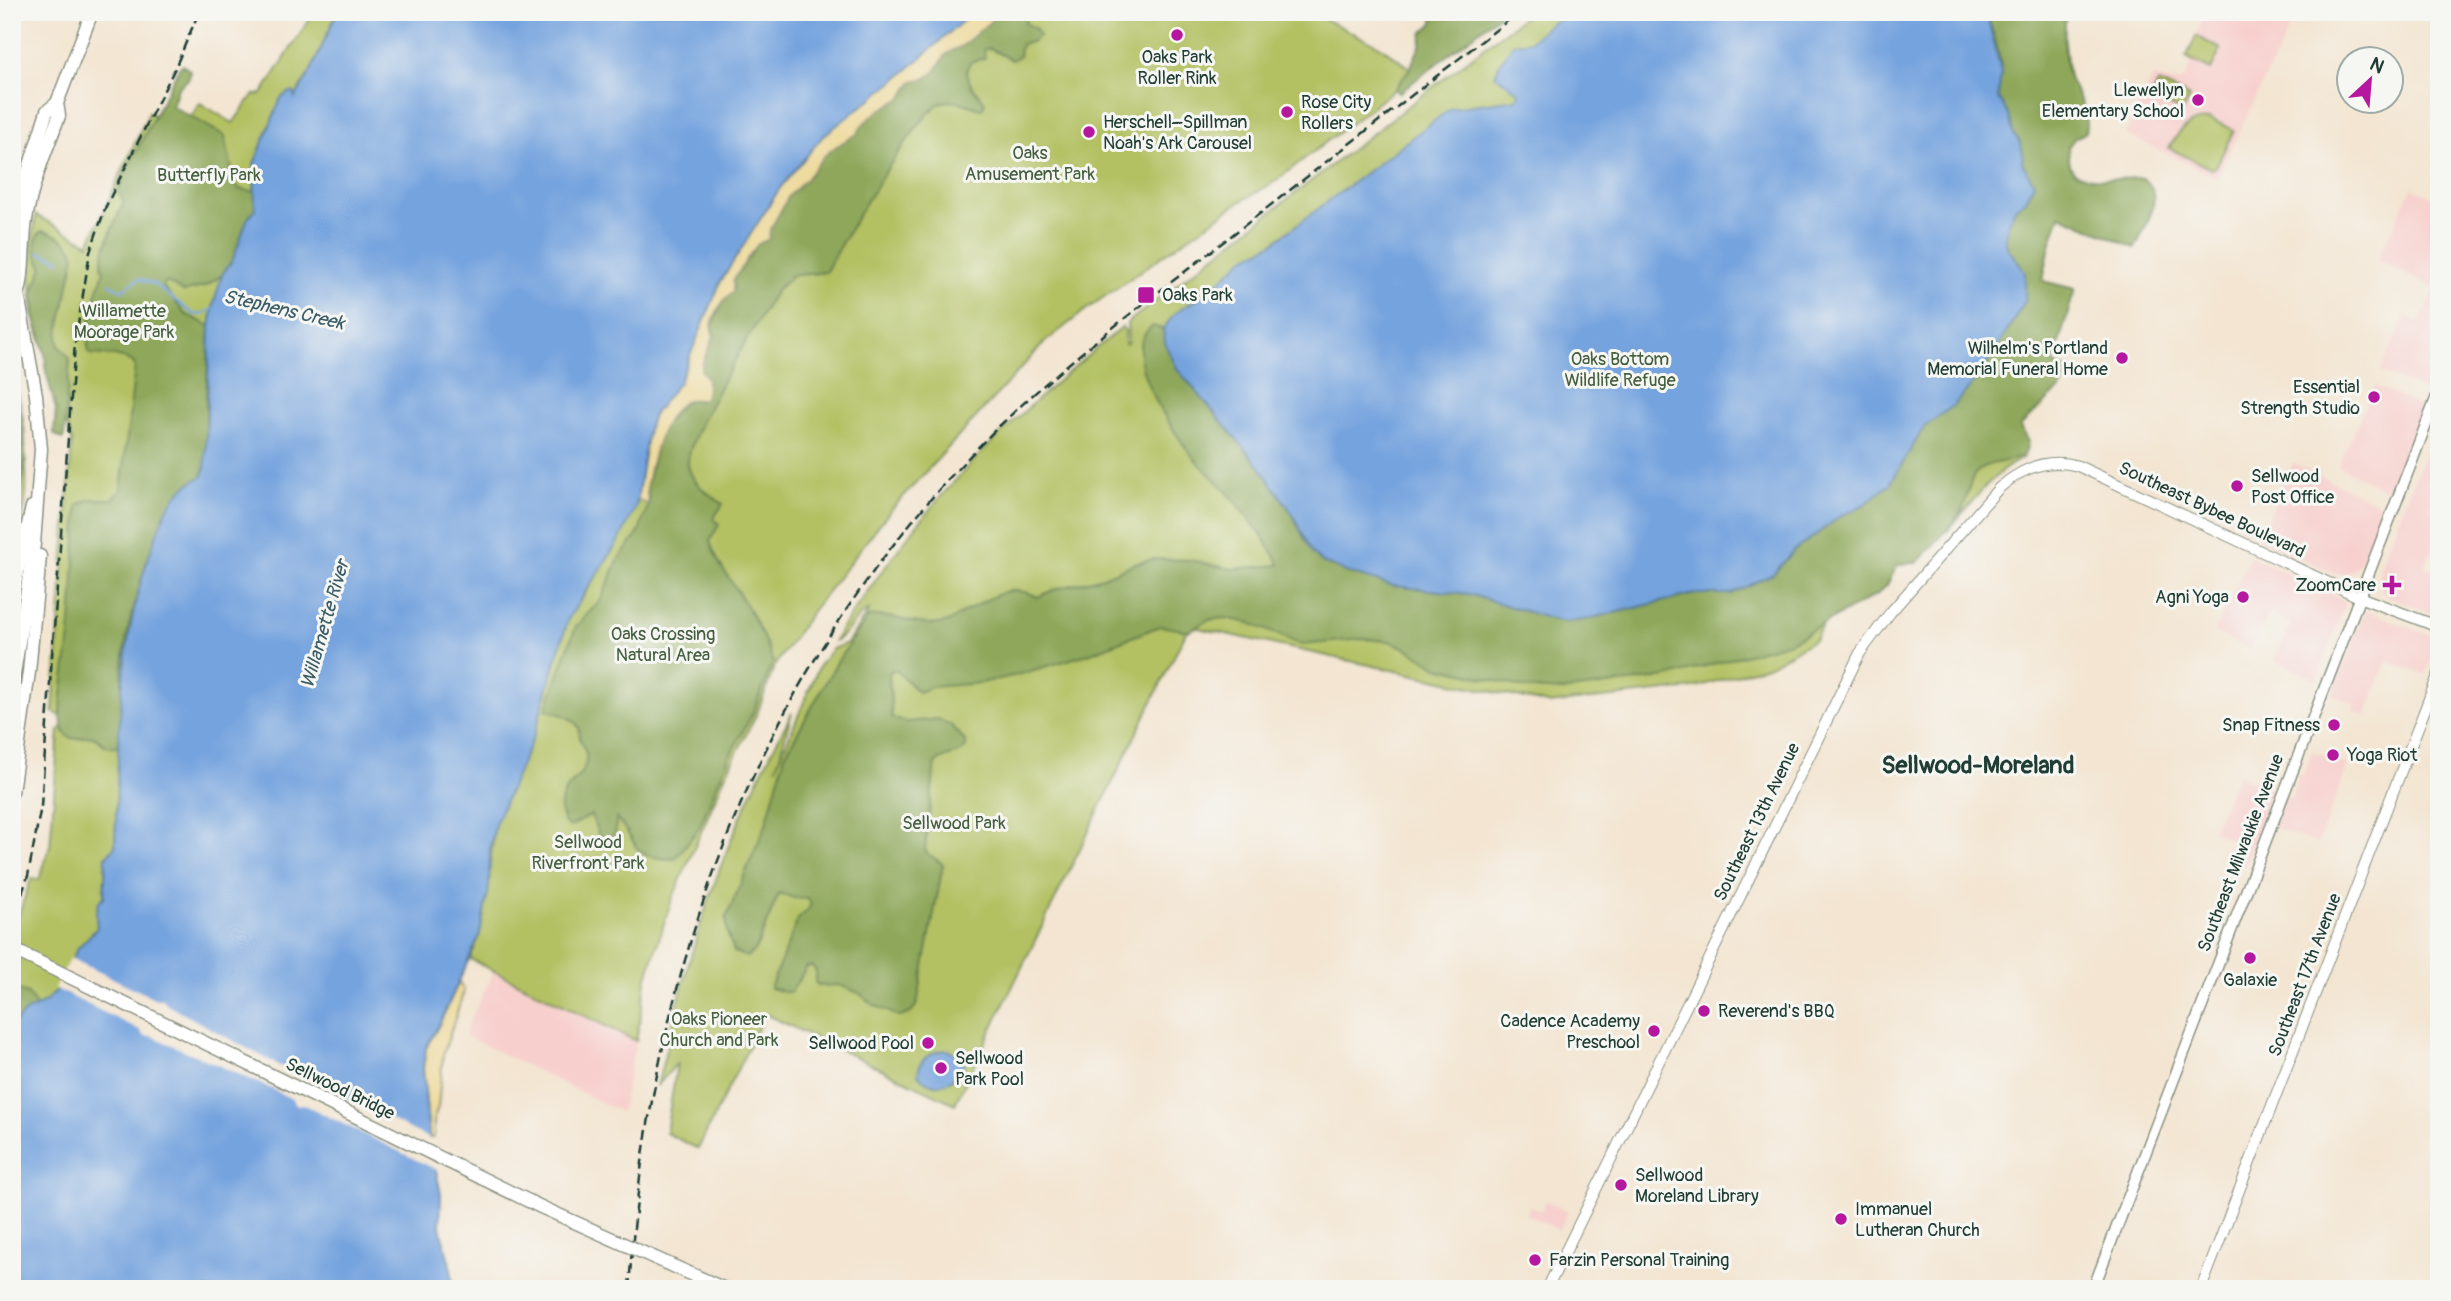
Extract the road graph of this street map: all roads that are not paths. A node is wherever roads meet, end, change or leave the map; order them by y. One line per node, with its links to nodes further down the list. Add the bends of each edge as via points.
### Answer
1 (92, 12): 2 (main road)
2 (57, 103): 3 (main road, via 47,111); 4 (main road, via 59,116)
3 (17, 204): 4 (main road); 5 (main road)
4 (26, 219): 6 (main road, via 21,286)
5 (12, 222)
6 (15, 292): 9 (main road, via 41,435)
7 (2439, 391): 12 (main road, Southeast Milwaukie Avenue)
8 (2088, 471): 12 (street, Southeast Bybee Boulevard); 19 (street, Southeast 13th Avenue, via 2069,463 2044,463 2011,478 1860,653)
9 (39, 494): 10 (main road); 11 (main road, via 30,509)
10 (34, 544): 15 (main road); 16 (main road, via 40,556 35,616)
11 (12, 596)
12 (2359, 597): 13 (main road, Southeast Bybee Boulevard); 20 (main road, Southeast Milwaukie Avenue)
13 (2439, 627)
14 (2439, 673): 21 (street, Southeast 17th Avenue)
15 (12, 687)
16 (12, 792)
17 (12, 949): 18 (main road, Sellwood Bridge, bridge, via 543,1208)
18 (725, 1289)
19 (1547, 1289)
20 (2093, 1289)
21 (2201, 1289)

